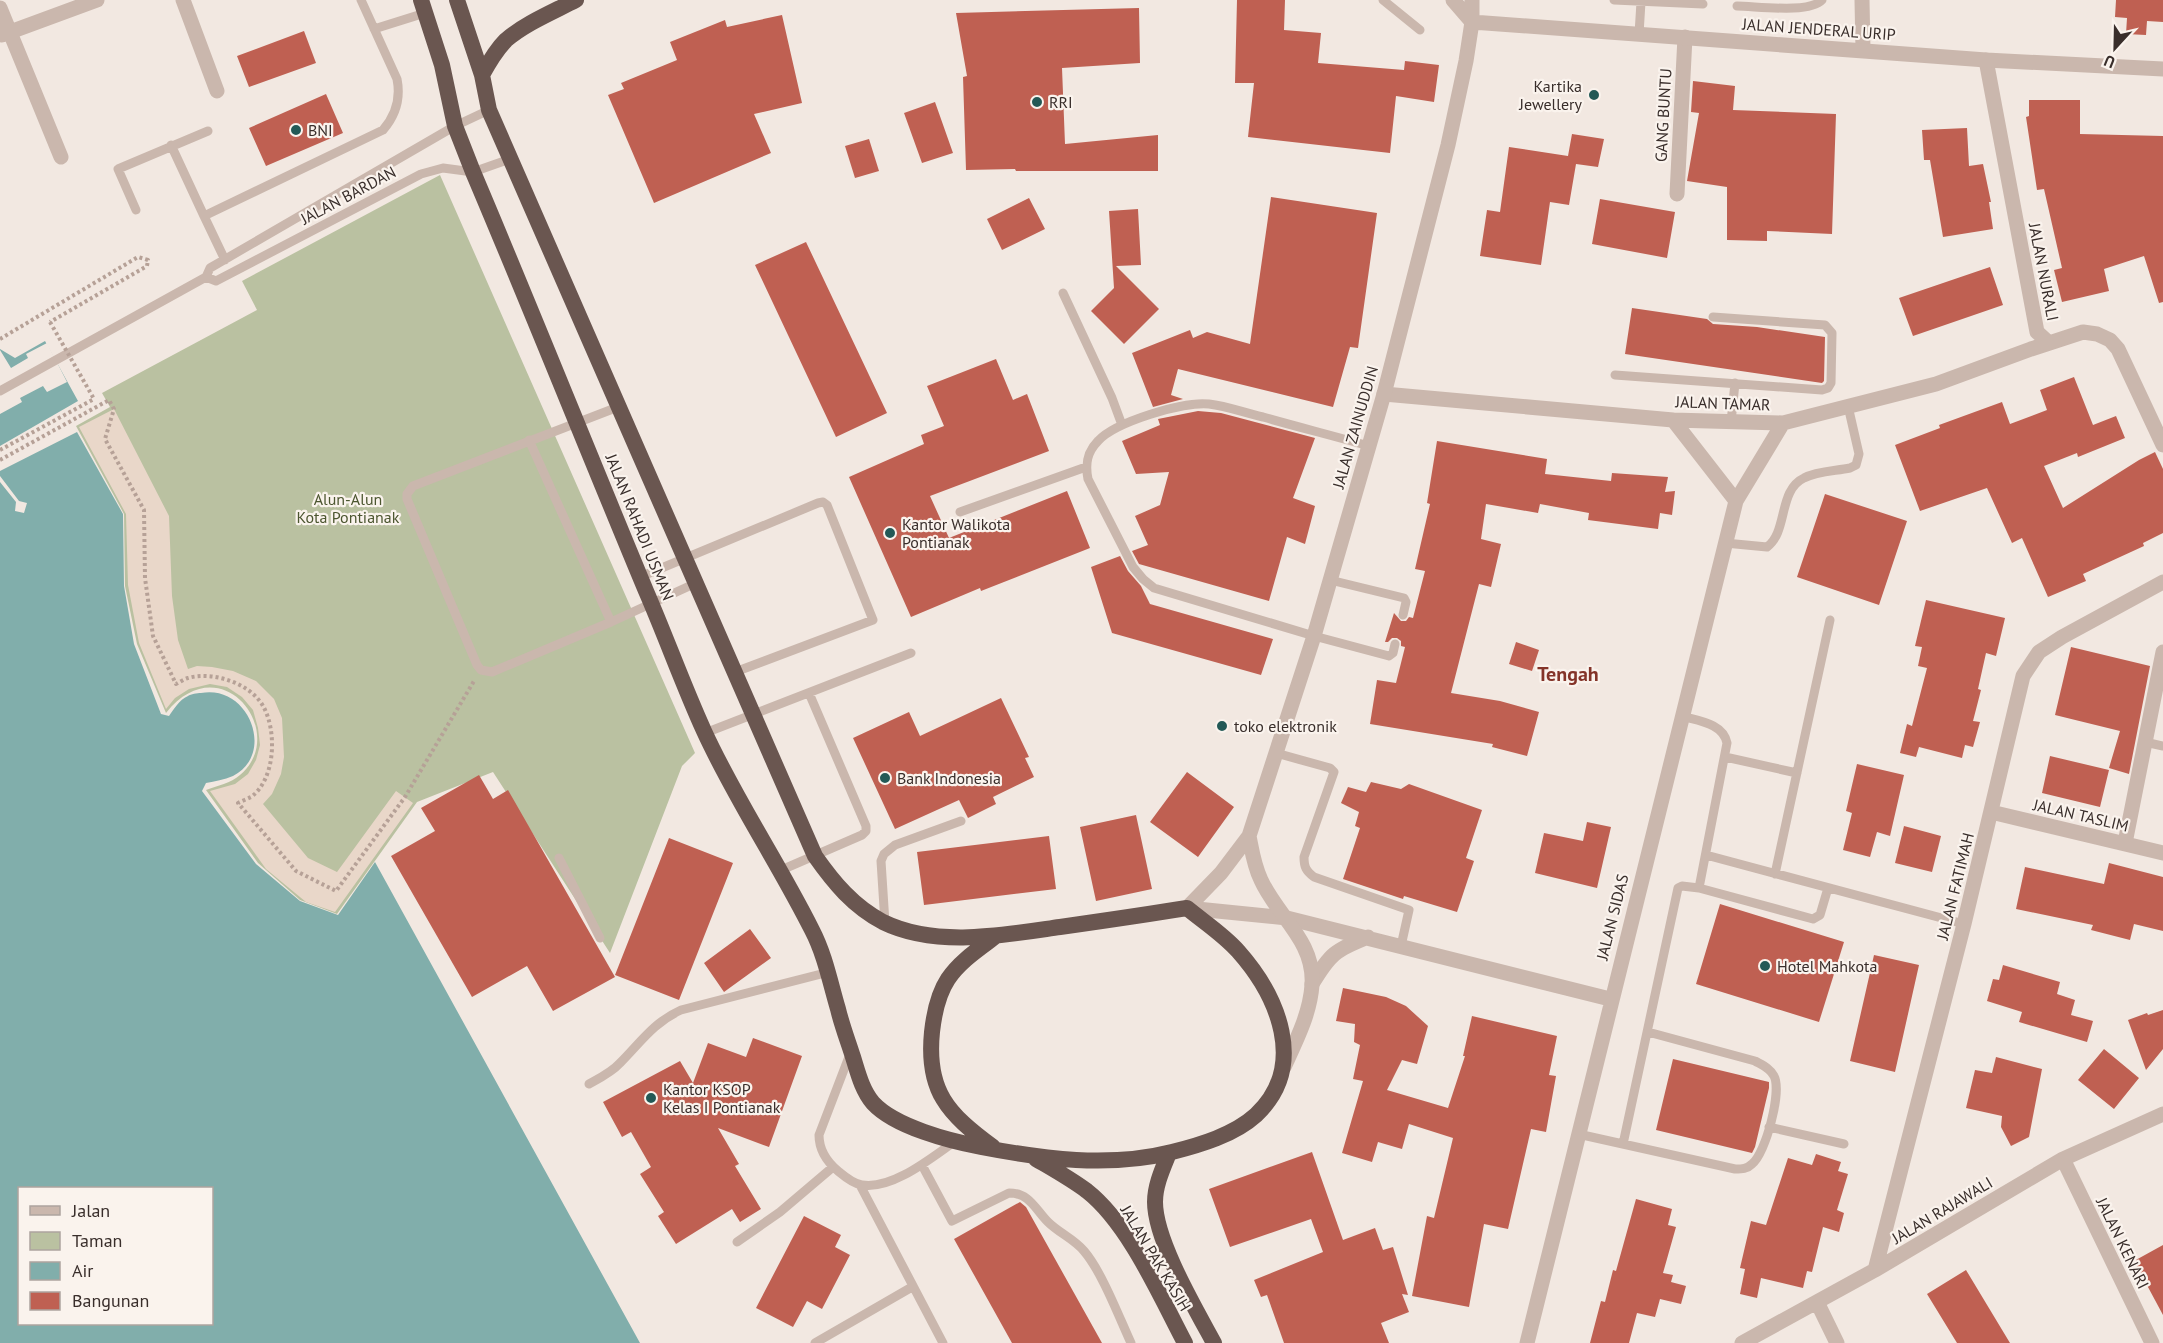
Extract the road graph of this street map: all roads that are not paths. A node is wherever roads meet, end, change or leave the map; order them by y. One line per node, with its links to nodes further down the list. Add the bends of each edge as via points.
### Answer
1 (98, 0): 20 (street)
2 (183, 0): 27 (street)
3 (361, 0): 18 (lane)
4 (457, 0): 26 (highway, JALAN RAHADI USMAN)
5 (576, 0): 26 (highway, via 506,40)
6 (1383, 0): 19 (lane)
7 (1453, 0): 17 (street)
8 (1472, 0): 17 (street, JALAN ZAINUDDIN)
9 (1614, 0): 12 (lane)
10 (1822, 0): 15 (lane, via 1806,8)
11 (1862, 0): 23 (street)
12 (1641, 2): 13 (lane); 21 (lane)
13 (1703, 4)
14 (423, 6): 18 (lane); 29 (highway, JALAN RAHADI USMAN, via 442,65)
15 (1737, 6)
16 (0, 8): 20 (street)
17 (1472, 22): 21 (street, JALAN JENDERAL URIP); 46 (street, JALAN ZAINUDDIN, via 1460,95)
18 (374, 29): 37 (lane, via 399,90 395,113 383,130)
19 (1420, 30)
20 (5, 34): 32 (street)
21 (1639, 34): 22 (street, JALAN JENDERAL URIP)
22 (1685, 37): 23 (street, JALAN JENDERAL URIP); 35 (street, GANG BUNTU)
23 (1863, 50): 24 (street, JALAN JENDERAL URIP)
24 (1986, 60): 25 (street, JALAN JENDERAL URIP); 42 (street, JALAN NURALI, via 2037,332)
25 (2163, 69)
26 (482, 75): 28 (highway, JALAN RAHADI USMAN)
27 (217, 91)
28 (489, 110): 29 (lane, JALAN BARDAN); 33 (highway, JALAN RAHADI USMAN)
29 (455, 126): 34 (highway, JALAN RAHADI USMAN); 38 (lane, JALAN BARDAN)
30 (208, 131): 31 (lane)
31 (171, 145): 36 (lane, via 118,169); 37 (lane)
32 (61, 157)
33 (510, 159): 34 (lane, JALAN BARDAN); 48 (highway, JALAN RAHADI USMAN)
34 (474, 172): 39 (lane, JALAN BARDAN, via 443,168 421,174 216,281); 50 (highway, JALAN RAHADI USMAN)
35 (1677, 194)
36 (136, 210)
37 (204, 216): 38 (lane)
38 (225, 260): 39 (lane, JALAN BARDAN, via 210,268)
39 (206, 277): 45 (lane, JALAN BARDAN)
40 (1063, 293): 53 (lane)
41 (1713, 316): 44 (lane, via 1819,323 1832,333 1832,377 1828,388)
42 (2049, 343): 47 (street, JALAN TAMAR, via 1936,384); 55 (street, JALAN NURALI, via 2083,332 2110,340 2118,349)
43 (1615, 375): 44 (lane)
44 (1735, 383): 51 (lane)
45 (0, 391)
46 (1384, 394): 49 (street, JALAN TAMAR); 56 (street, JALAN ZAINUDDIN)
47 (1848, 406): 52 (street, JALAN TAMAR); 60 (lane, via 1859,454 1856,465 1799,480 1789,496 1776,537 1767,547)
48 (618, 407): 50 (lane); 61 (highway, JALAN RAHADI USMAN)
49 (1673, 420): 51 (street, JALAN TAMAR); 58 (street)
50 (577, 422): 54 (lane); 62 (highway, JALAN RAHADI USMAN)
51 (1731, 422): 52 (street, JALAN TAMAR)
52 (1784, 423): 58 (street, JALAN SIDAS)
53 (1122, 425): 56 (lane, via 1185,405 1208,404); 57 (lane, via 1098,440)
54 (529, 441): 69 (lane); 69 (lane, via 413,486 407,494 477,665 492,672)
55 (2163, 445)
56 (1369, 446): 63 (street, JALAN ZAINUDDIN)
57 (1086, 467): 59 (lane); 70 (lane, via 1088,479 1133,567 1155,588)
58 (1736, 501): 60 (street, JALAN SIDAS)
59 (960, 512)
60 (1725, 543): 77 (street, JALAN SIDAS)
61 (684, 557): 62 (lane); 65 (highway, JALAN RAHADI USMAN); 74 (lane, via 818,503 827,505 873,620)
62 (640, 577): 66 (highway, JALAN RAHADI USMAN)
63 (1330, 580): 67 (lane, via 1404,598); 70 (street, JALAN ZAINUDDIN)
64 (2163, 582): 84 (street, JALAN FATIMAH, via 2039,652 2023,676)
65 (696, 583): 66 (lane); 74 (highway, JALAN RAHADI USMAN)
66 (651, 603): 69 (lane); 78 (highway, JALAN RAHADI USMAN)
67 (1403, 615)
68 (1830, 620): 83 (lane)
69 (611, 622)
70 (1314, 636): 71 (lane, via 1389,656); 81 (street, JALAN ZAINUDDIN)
71 (1395, 644)
72 (2163, 652): 79 (street)
73 (911, 653): 75 (lane)
74 (735, 672): 76 (highway, JALAN RAHADI USMAN)
75 (809, 693): 76 (lane); 90 (lane, via 866,826 862,834)
76 (753, 713): 78 (lane); 90 (highway, JALAN RAHADI USMAN)
77 (1681, 716): 82 (lane, via 1721,731 1727,743); 106 (street, JALAN SIDAS)
78 (705, 733): 92 (highway, JALAN RAHADI USMAN)
79 (2145, 742): 80 (lane); 87 (street)
80 (2163, 746)
81 (1276, 753): 86 (street, JALAN ZAINUDDIN); 103 (lane, via 1334,772 1304,857 1307,872 1409,910)
82 (1725, 757): 83 (lane); 89 (lane)
83 (1797, 773): 93 (lane)
84 (1991, 812): 87 (street, JALAN TASLIM); 99 (street, JALAN FATIMAH)
85 (961, 822): 98 (lane, via 895,845 884,854 881,861)
86 (1249, 836): 96 (street, JALAN ZAINUDDIN); 97 (street, via 1261,881)
87 (2126, 843): 88 (street, JALAN TASLIM)
88 (2163, 853)
89 (1706, 855): 93 (lane); 94 (lane)
90 (815, 856): 92 (lane); 98 (highway, JALAN RAHADI USMAN, via 844,894)
91 (559, 858): 102 (lane)
92 (779, 871): 104 (highway, JALAN RAHADI USMAN, via 813,932)
93 (1775, 874): 95 (lane)
94 (1699, 888): 95 (lane, via 1813,919 1820,915); 107 (lane, via 1682,886 1676,893)
95 (1828, 888): 99 (lane)
96 (1187, 908): 97 (street); 100 (highway, JALAN RAHADI USMAN); 109 (highway, via 1235,947 1261,980 1275,1007 1282,1033)
97 (1287, 918): 101 (street); 105 (street, via 1310,960)
98 (885, 923): 100 (highway, JALAN RAHADI USMAN, via 949,938)
99 (1964, 924): 125 (street, JALAN FATIMAH)
100 (996, 936): 117 (highway, via 948,979 933,1022 931,1047 932,1071 939,1093 971,1131)
101 (1368, 937): 103 (street); 105 (street, via 1335,952)
102 (600, 938)
103 (1401, 946): 106 (street)
104 (829, 972): 108 (highway, JALAN RAHADI USMAN); 110 (lane, via 681,1010 652,1028 619,1065)
105 (1312, 984): 109 (street, via 1299,1036)
106 (1610, 999): 113 (street, JALAN SIDAS)
107 (1648, 1032): 112 (lane, via 1755,1061 1767,1068 1776,1087); 115 (lane)
108 (851, 1052): 114 (highway, JALAN RAHADI USMAN, via 861,1084 874,1103 889,1116); 122 (lane, via 819,1135 822,1152)
109 (1284, 1067): 118 (highway, JALAN RAHADI USMAN, via 1275,1089 1250,1120 1213,1139)
110 (589, 1084)
111 (2163, 1114): 120 (street, JALAN RAJAWALI)
112 (1769, 1127): 115 (lane, via 1760,1155 1746,1169); 116 (lane)
113 (1578, 1134): 115 (lane); 133 (street, JALAN SIDAS)
114 (954, 1142): 117 (highway, JALAN RAHADI USMAN); 121 (lane)
115 (1623, 1144)
116 (1844, 1144)
117 (997, 1150): 119 (highway, JALAN RAHADI USMAN)
118 (1169, 1153): 119 (highway, JALAN RAHADI USMAN, via 1089,1161); 132 (highway, JALAN PAK KASIH, via 1155,1201 1157,1225)
119 (1031, 1156): 131 (highway, JALAN PAK KASIH, via 1088,1192 1105,1208 1134,1250)
120 (2063, 1159): 125 (street, JALAN RAJAWALI); 136 (street, JALAN KENARI)
121 (922, 1165): 123 (lane, via 892,1180); 130 (lane, via 952,1221 1009,1193 1026,1196 1050,1225 1073,1240 1092,1260)
122 (833, 1167): 123 (lane); 124 (lane)
123 (860, 1185): 126 (lane)
124 (737, 1242)
125 (1875, 1270): 127 (street, JALAN RAJAWALI)
126 (912, 1287): 128 (lane); 129 (lane)
127 (1817, 1302): 134 (street, JALAN RAJAWALI); 135 (street)
128 (815, 1343)
129 (943, 1343)
130 (1131, 1343)
131 (1185, 1343)
132 (1214, 1343)
133 (1527, 1343)
134 (1742, 1343)
135 (1837, 1343)
136 (2152, 1343)

